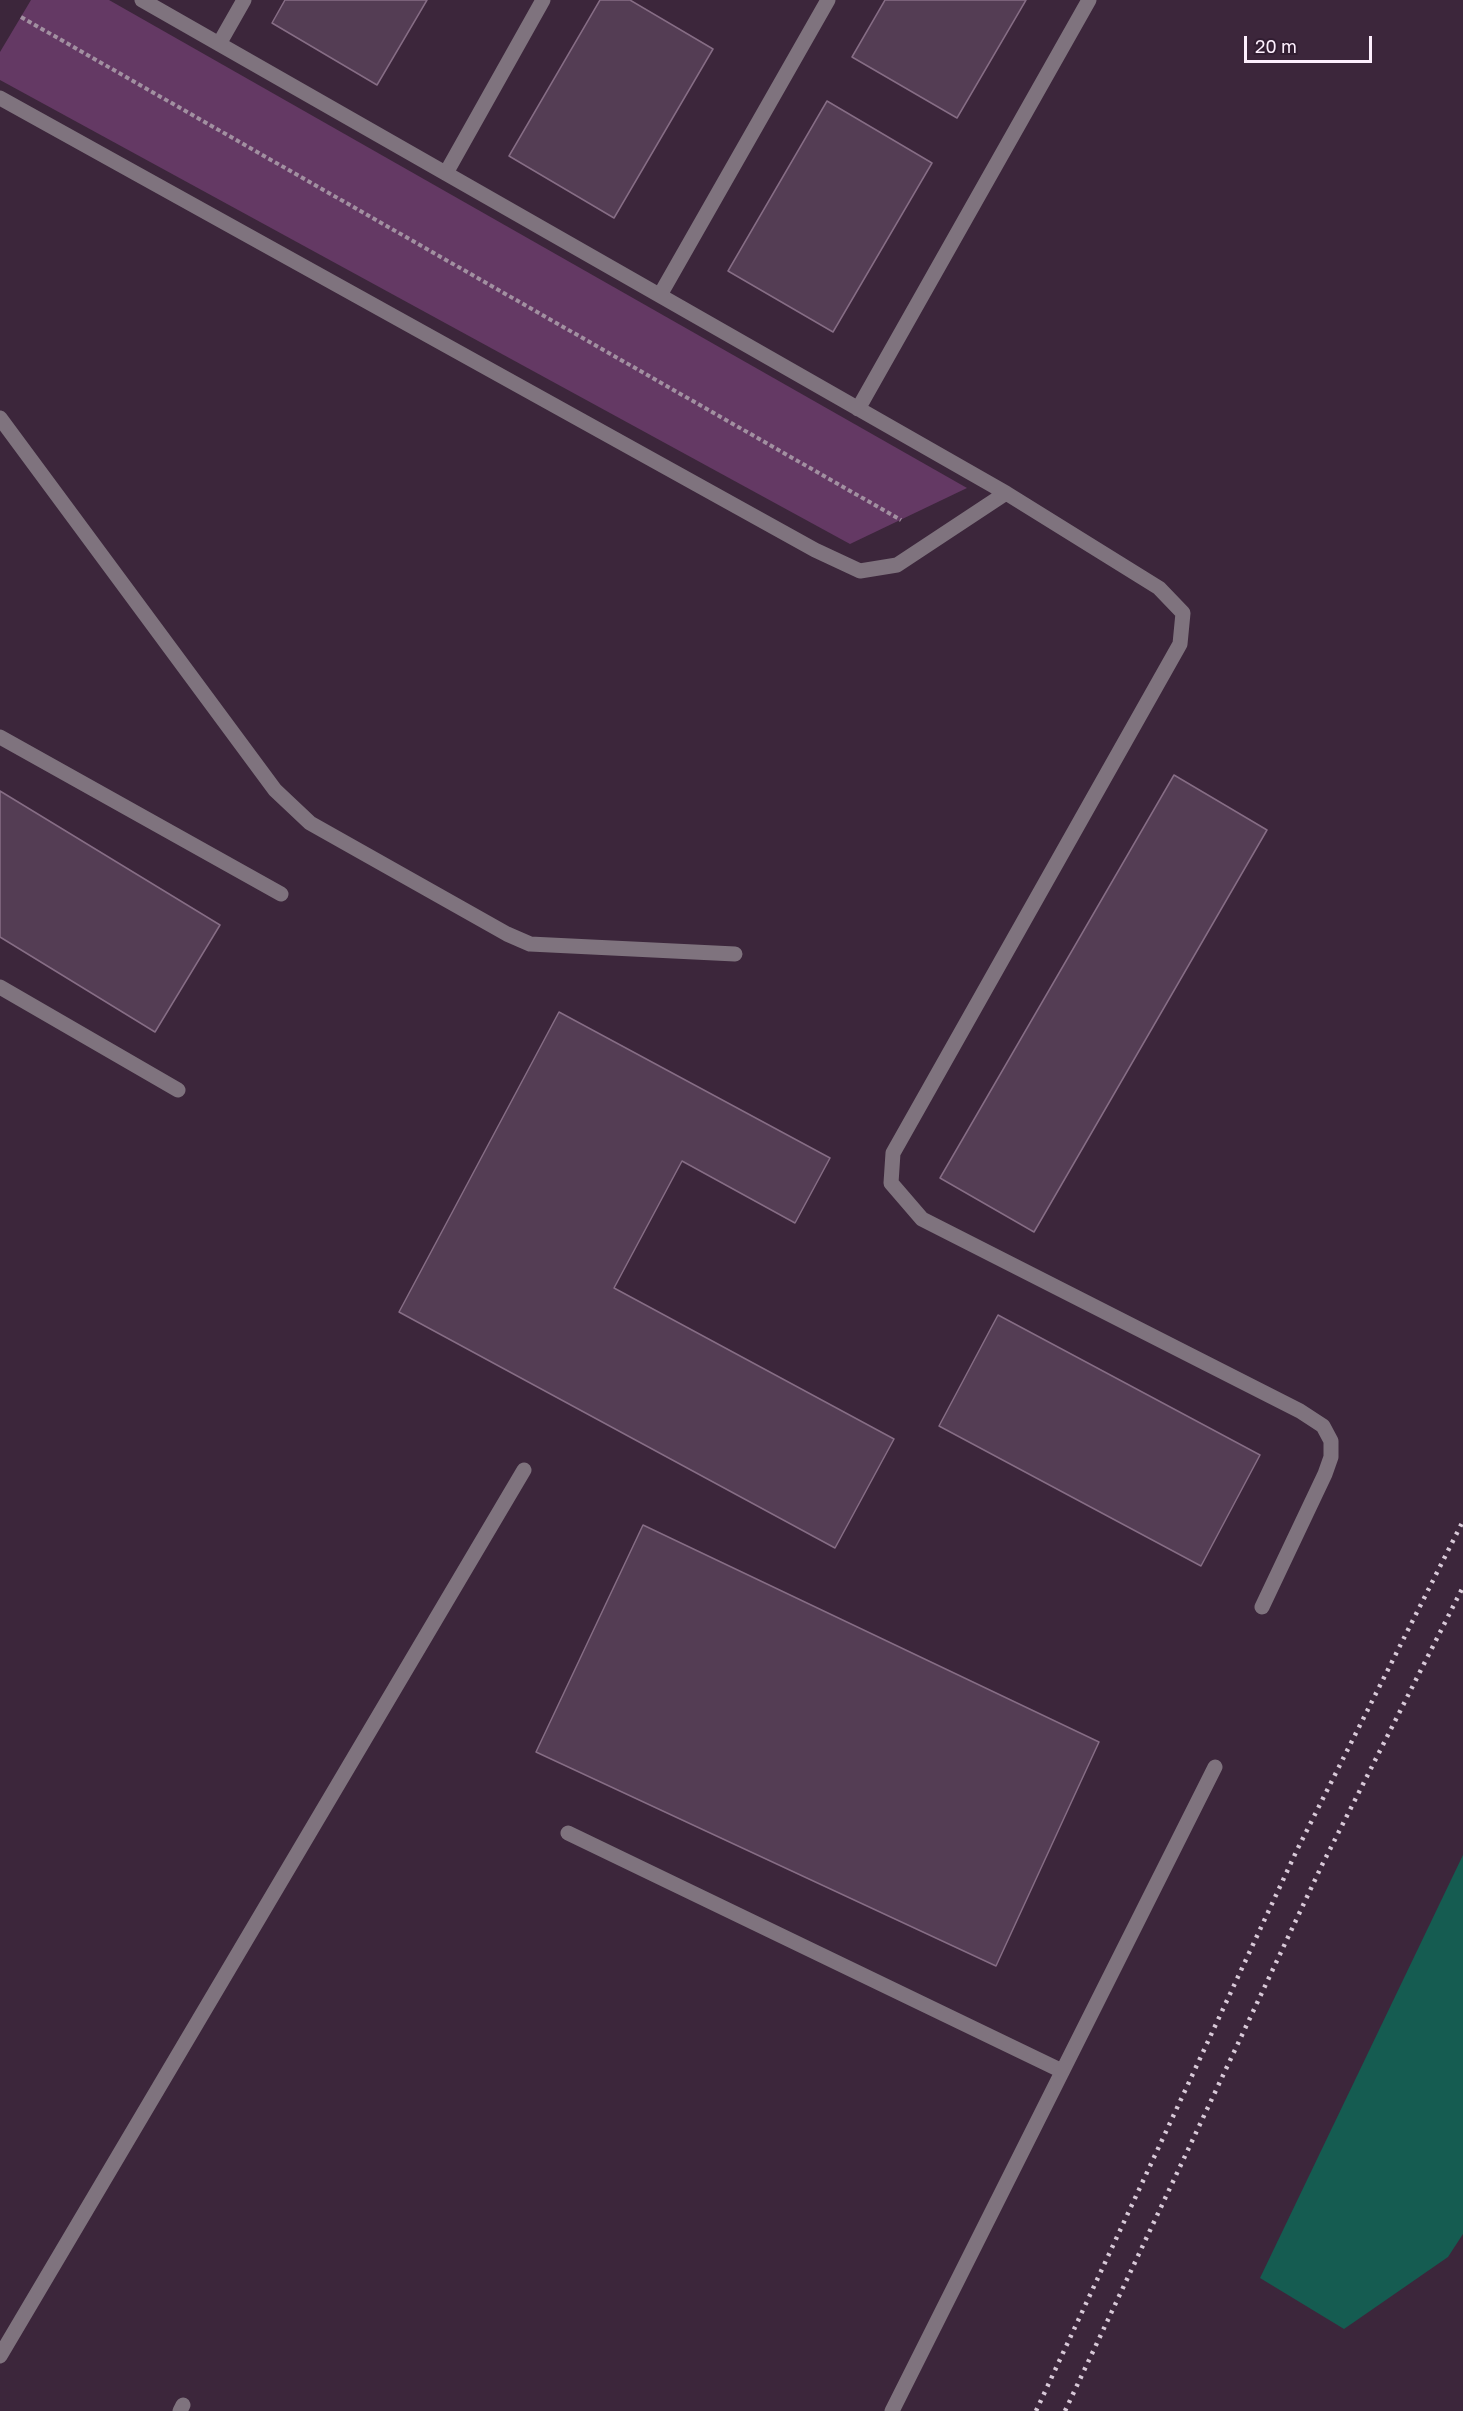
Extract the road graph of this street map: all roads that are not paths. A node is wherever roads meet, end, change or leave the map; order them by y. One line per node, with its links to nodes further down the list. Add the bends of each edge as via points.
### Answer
1 (142, 0): 6 (street)
2 (244, 0): 6 (street)
3 (543, 0): 8 (street)
4 (828, 0): 9 (street)
5 (1089, 0): 10 (street)
6 (219, 44): 8 (street)
7 (0, 98): 12 (street, via 815,550 860,571 897,565)
8 (446, 173): 9 (street)
9 (660, 295): 10 (street)
10 (858, 409): 12 (street)
11 (0, 418): 15 (street, via 275,790 310,823 530,944)
12 (1006, 493): 19 (street, via 1159,588 1183,613 1180,644 893,1153 891,1183 922,1219 1323,1426 1331,1441 1331,1457)
13 (0, 737): 14 (street)
14 (281, 894)
15 (735, 954)
16 (0, 987): 17 (street)
17 (178, 1090)
18 (524, 1470): 23 (street)
19 (1262, 1607)
20 (1215, 1767): 22 (street)
21 (568, 1833): 22 (street)
22 (1062, 2071): 24 (street)
23 (0, 2356)
24 (892, 2411)

